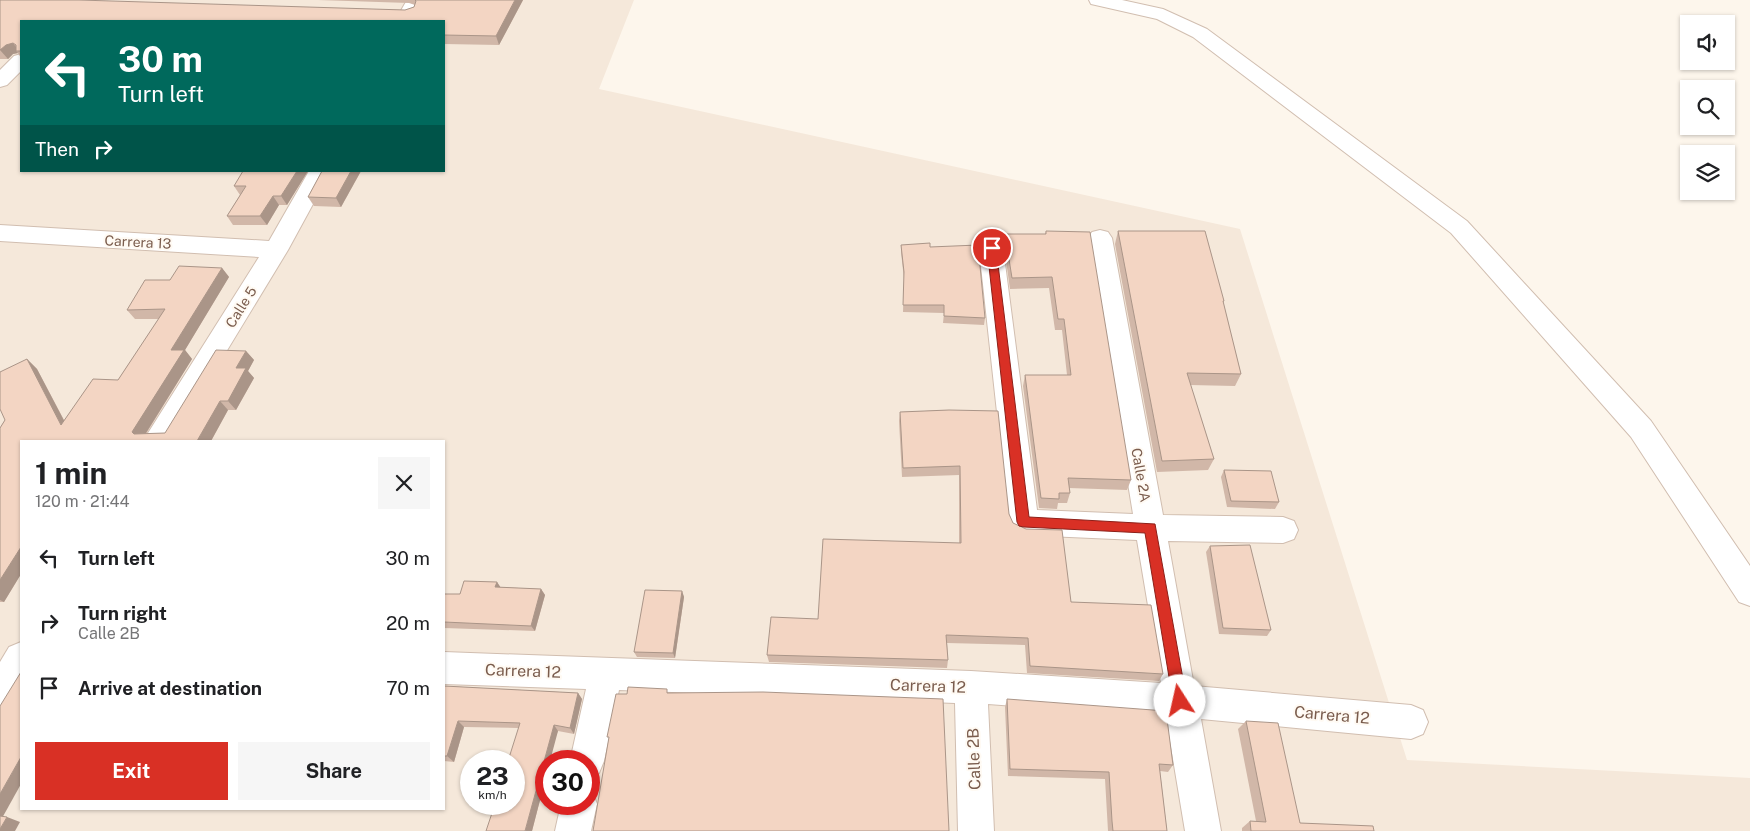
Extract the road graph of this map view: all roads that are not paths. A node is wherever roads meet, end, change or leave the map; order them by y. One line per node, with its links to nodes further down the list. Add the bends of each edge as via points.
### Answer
1 (1098, 0): 12 (street, via 1163,14 1200,33 1459,227 1642,429)
2 (20, 61): 3 (street)
3 (0, 81)
4 (319, 172): 8 (street, Calle 5)
5 (0, 234): 8 (street, Carrera 13)
6 (1100, 238): 10 (street, Calle 2A)
7 (992, 248): 10 (street, via 1024,522)
8 (276, 250): 9 (street, Calle 5)
9 (158, 440)
10 (1150, 528): 11 (street); 20 (street, Calle 2A)
11 (1283, 530)
12 (1750, 592)
13 (0, 653): 14 (street)
14 (20, 654)
15 (20, 660): 19 (street)
16 (445, 668): 17 (street, Carrera 12)
17 (606, 674): 18 (street, Carrera 12); 22 (street)
18 (971, 687): 20 (street, Carrera 12); 25 (street, Calle 2B)
19 (0, 692)
20 (1180, 701): 21 (street, Carrera 12); 26 (street, Calle 2A)
21 (1412, 722)
22 (589, 750)
23 (576, 815): 24 (street)
24 (573, 831)
25 (976, 831)
26 (1203, 831)

